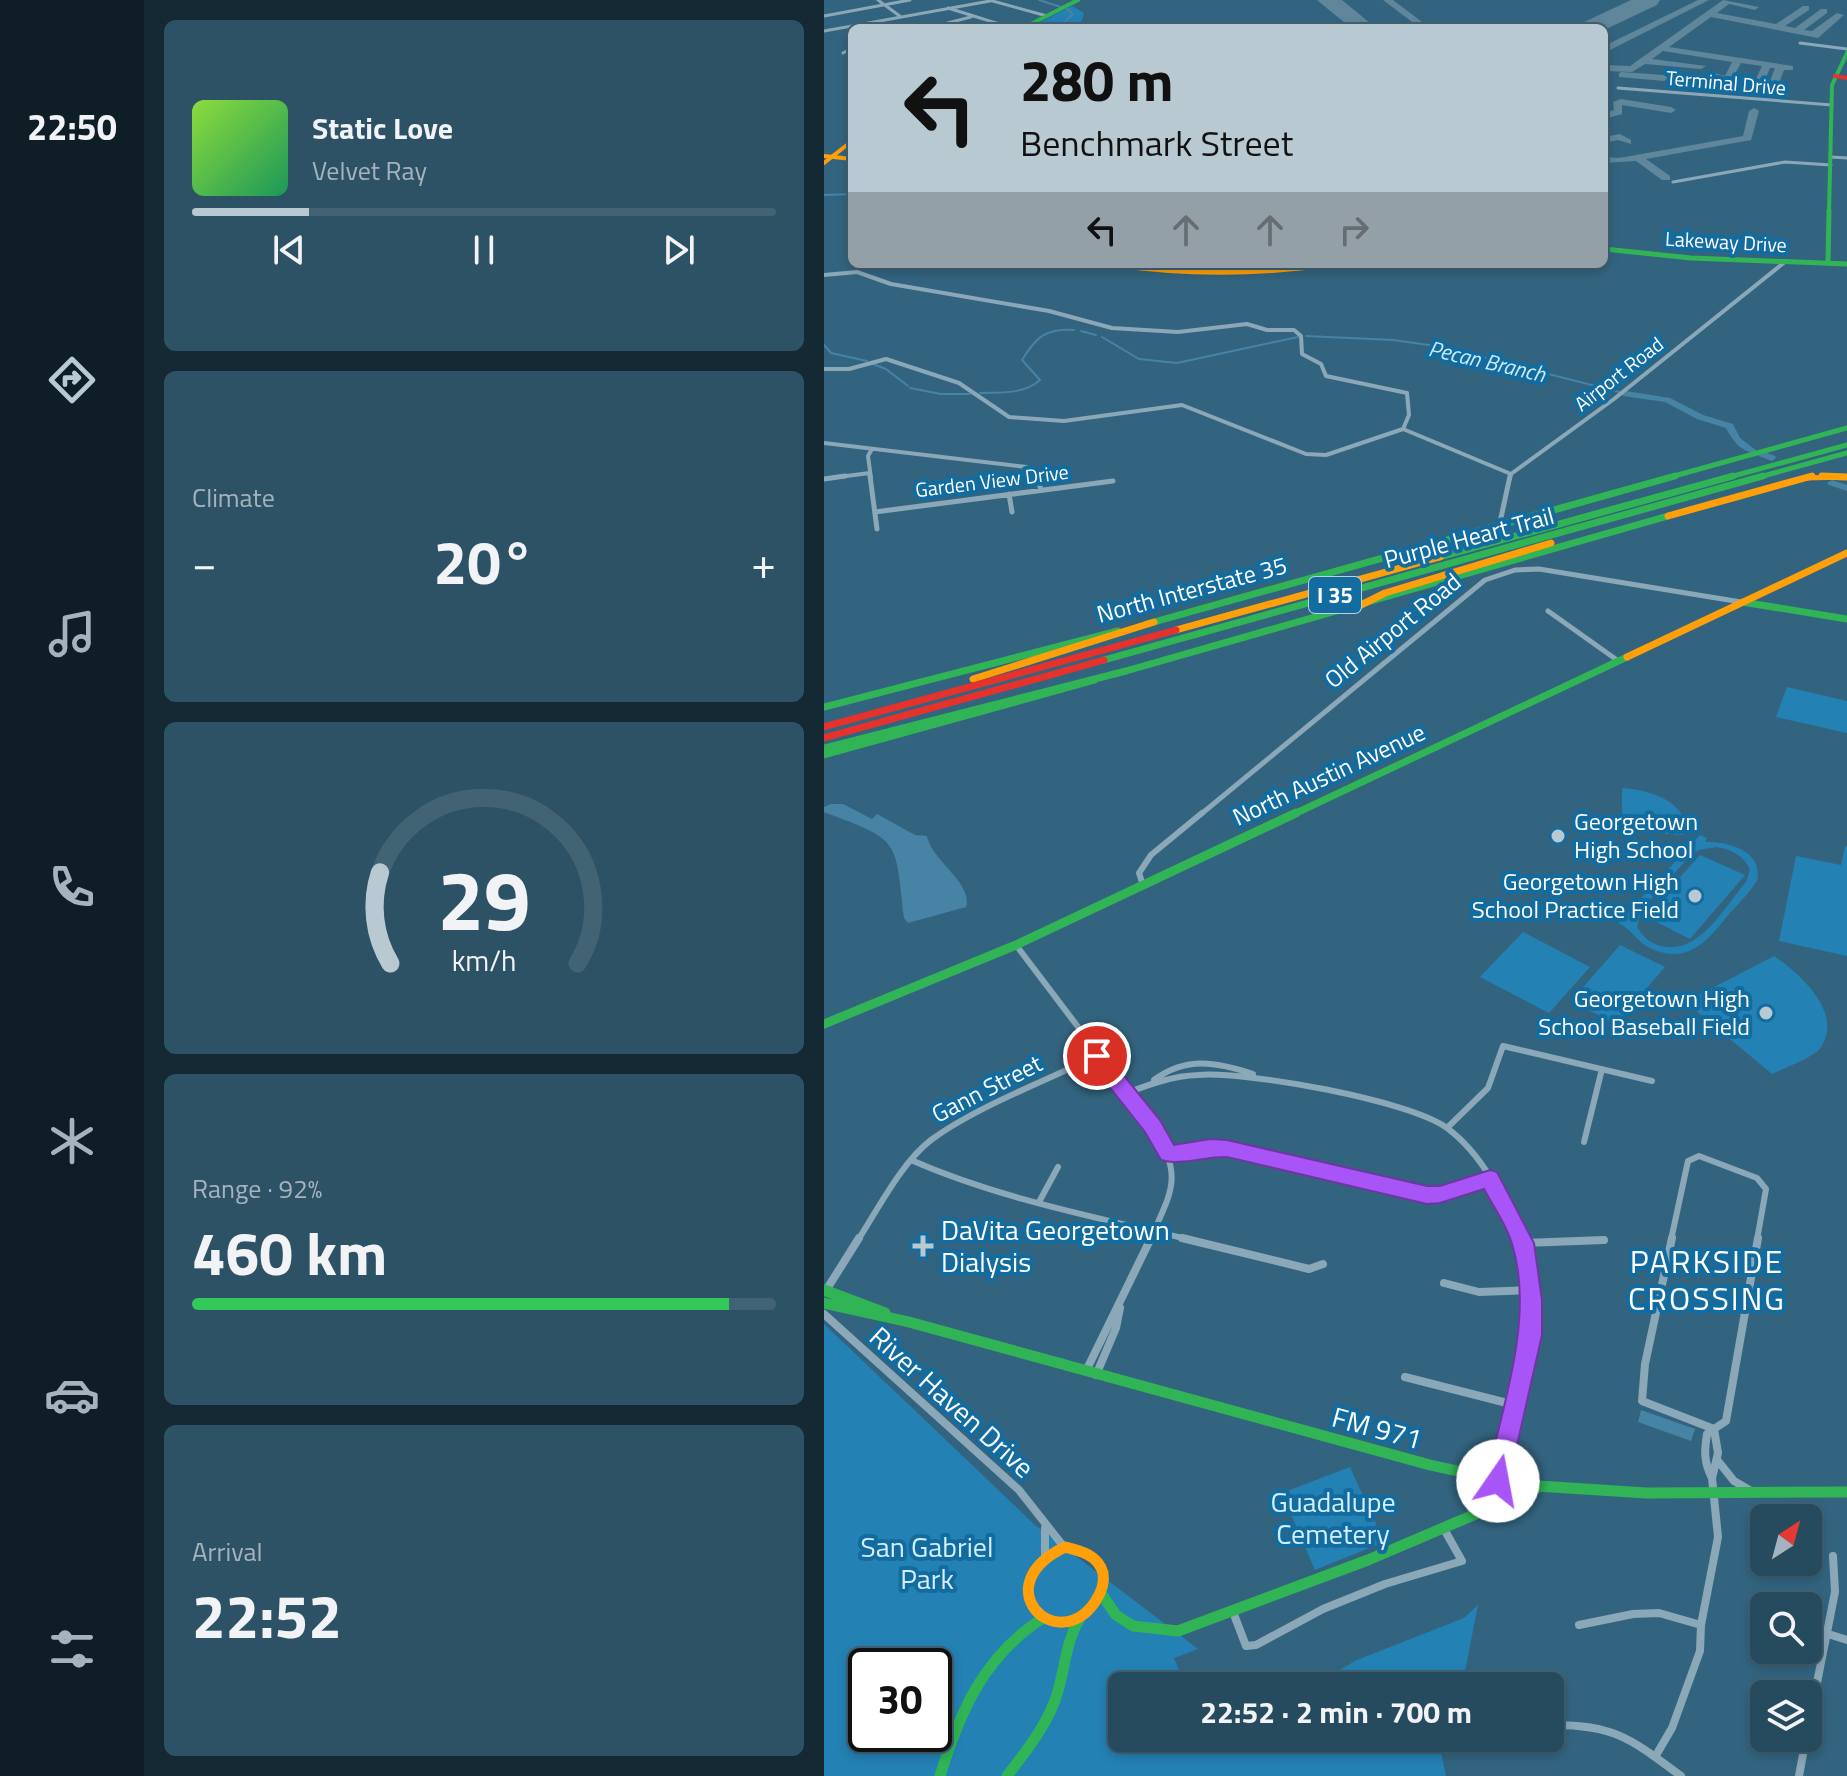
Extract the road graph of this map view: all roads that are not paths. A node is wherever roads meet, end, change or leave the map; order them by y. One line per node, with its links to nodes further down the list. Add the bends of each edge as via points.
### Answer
1 (878, 0): 5 (street)
2 (910, 0): 5 (street)
3 (989, 0): 6 (street); 8 (street)
4 (1078, 0): 8 (main road)
5 (884, 5): 7 (street); 9 (street)
6 (948, 8): 9 (street); 10 (street)
7 (824, 16)
8 (1047, 16): 14 (main road)
9 (901, 17): 11 (street)
10 (971, 17): 12 (street); 13 (street)
11 (872, 24)
12 (952, 24)
13 (997, 24)
14 (1031, 24)
15 (848, 28): 16 (street)
16 (824, 31)
17 (1800, 43): 19 (street)
18 (848, 50): 20 (street)
19 (1847, 51): 21 (main road)
20 (843, 53)
21 (1835, 76): 22 (main road); 24 (main road)
22 (1847, 78)
23 (1618, 88): 24 (street, Terminal Drive)
24 (1832, 105): 29 (main road)
25 (848, 144): 26 (main road)
26 (828, 156): 27 (main road); 30 (main road)
27 (848, 158)
28 (1847, 158): 29 (street)
29 (1831, 161): 31 (street, via 1785,162); 34 (main road)
30 (824, 163)
31 (1673, 182)
32 (1608, 249): 33 (main road, Lakeway Drive)
33 (1786, 261): 34 (main road, Lakeway Drive); 49 (street, Airport Road)
34 (1828, 263): 35 (main road, Lakeway Drive)
35 (1847, 264)
36 (1133, 268): 37 (main road, via 1214,275)
37 (1306, 268)
38 (824, 275): 41 (street, via 857,272 888,284 1049,311 1112,328 1178,332 1247,324 1291,330 1301,337 1302,354 1321,364 1328,377 1407,393 1409,415)
39 (824, 369): 41 (street, via 886,359 959,383 1009,417 1082,420 1182,405 1314,456)
40 (1847, 428): 58 (main road, North Interstate 35)
41 (1403, 429): 49 (street)
42 (824, 443): 44 (street)
43 (1847, 445): 69 (main road, Purple Heart Trail / I 35)
44 (872, 449): 46 (street); 48 (street)
45 (1847, 453): 55 (main road, Purple Heart Trail / I 35)
46 (943, 458): 47 (street); 53 (street, via 1032,469)
47 (938, 464)
48 (870, 473): 51 (street); 56 (street)
49 (1511, 474): 58 (street)
50 (1847, 477): 62 (main road, via 1796,480)
51 (824, 479)
52 (1113, 481): 53 (street, Garden View Drive)
53 (1041, 490): 54 (street, Garden View Drive)
54 (1009, 494): 56 (street, Garden View Drive); 57 (street)
55 (1695, 496): 62 (main road, via 1385,593); 70 (main road, Purple Heart Trail / I 35)
56 (875, 512): 59 (street)
57 (1012, 512)
58 (1499, 527): 65 (main road, North Interstate 35)
59 (877, 529)
60 (1847, 553): 61 (main road, North Austin Avenue)
61 (1741, 602): 64 (main road); 66 (main road, North Austin Avenue); 73 (street, Old Airport Road, via 1539,569 1485,580 1151,855 1139,873)
62 (1359, 606): 67 (main road)
63 (1548, 611): 66 (street)
64 (1847, 619)
65 (1154, 622): 68 (main road, North Interstate 35); 69 (main road)
66 (1617, 660): 73 (main road, North Austin Avenue)
67 (1126, 671): 71 (main road); 72 (main road)
68 (824, 707)
69 (825, 727)
70 (824, 738)
71 (824, 748)
72 (824, 755)
73 (1143, 885): 74 (main road, North Austin Avenue)
74 (1016, 945): 75 (main road, North Austin Avenue); 76 (street)
75 (824, 1024)
76 (1097, 1056): 81 (street); 85 (street, Gann Street, via 948,1128)
77 (1602, 1069): 80 (street); 82 (street, via 1503,1046 1488,1088); 83 (street)
78 (1263, 1078): 79 (street, via 1210,1073); 79 (street, via 1198,1061 1170,1069); 82 (street, via 1405,1109)
79 (1154, 1081): 81 (street)
80 (1652, 1081)
81 (1127, 1093): 84 (street)
82 (1447, 1128): 87 (street)
83 (1584, 1142)
84 (1169, 1154): 87 (street, via 1227,1148 1427,1195); 89 (street, via 1171,1187)
85 (911, 1160): 88 (street, via 973,1185); 95 (street, Gann Street)
86 (1058, 1167): 88 (street)
87 (1490, 1178): 91 (street)
88 (1039, 1202): 89 (street)
89 (1155, 1230): 92 (street, via 1309,1269); 97 (street)
90 (1604, 1240): 91 (street)
91 (1523, 1243): 94 (street)
92 (1323, 1264)
93 (1444, 1283): 94 (street, via 1479,1292)
94 (1530, 1290): 103 (street, via 1531,1335)
95 (825, 1292): 99 (main road, FM 971 / FM 971)
96 (824, 1303): 99 (main road, FM 971 / FM 971)
97 (1121, 1304): 100 (street); 101 (street)
98 (824, 1314): 112 (street, River Haven Drive, via 1019,1490)
99 (909, 1322): 100 (main road, FM 971 / FM 971)
100 (1086, 1372): 101 (main road, FM 971 / FM 971)
101 (1096, 1375): 107 (main road, FM 971 / FM 971)
102 (1405, 1377): 103 (street)
103 (1515, 1405): 107 (street)
104 (1714, 1429): 104 (street, via 1641,1398 1688,1161 1699,1156 1757,1178 1766,1189 1726,1421); 105 (street); 106 (street, via 1707,1434 1704,1457)
105 (1717, 1460): 106 (street); 109 (street, via 1734,1481)
106 (1712, 1478): 111 (street)
107 (1498, 1481): 108 (main road, FM 971 / FM 971)
108 (1537, 1488): 111 (main road, FM 971 / FM 971); 113 (main road)
109 (1754, 1492): 110 (main road, FM 971 / FM 971); 111 (main road, FM 971 / FM 971)
110 (1847, 1492)
111 (1713, 1493): 124 (street, via 1718,1537)
112 (1045, 1528): 114 (street, River Haven Drive); 115 (street)
113 (1444, 1529): 119 (main road); 119 (street, via 1462,1561 1323,1609 1256,1645 1246,1646)
114 (1065, 1547): 115 (main road); 117 (main road, via 1080,1548 1102,1566)
115 (1045, 1556): 118 (main road, via 1029,1578)
116 (1833, 1556): 126 (street, via 1835,1592)
117 (1102, 1595): 119 (main road, via 1112,1615 1152,1632 1178,1631); 120 (main road)
118 (1030, 1604): 121 (main road); 125 (main road)
119 (1233, 1612)
120 (1088, 1615): 122 (main road); 127 (main road)
121 (1043, 1618): 122 (main road); 125 (main road)
122 (1055, 1622): 127 (main road)
123 (1579, 1625): 124 (street, via 1659,1613)
124 (1701, 1625): 132 (street, via 1698,1660)
125 (1024, 1627): 133 (main road, via 977,1686 952,1732)
126 (1825, 1633): 128 (street); 129 (street)
127 (1066, 1638): 134 (main road, via 1055,1701)
128 (1847, 1640)
129 (1817, 1680)
130 (1564, 1726): 132 (street, via 1606,1727)
131 (1803, 1752): 136 (street)
132 (1655, 1757): 135 (street)
133 (940, 1776)
134 (1007, 1776)
135 (1681, 1776)
136 (1799, 1776)

